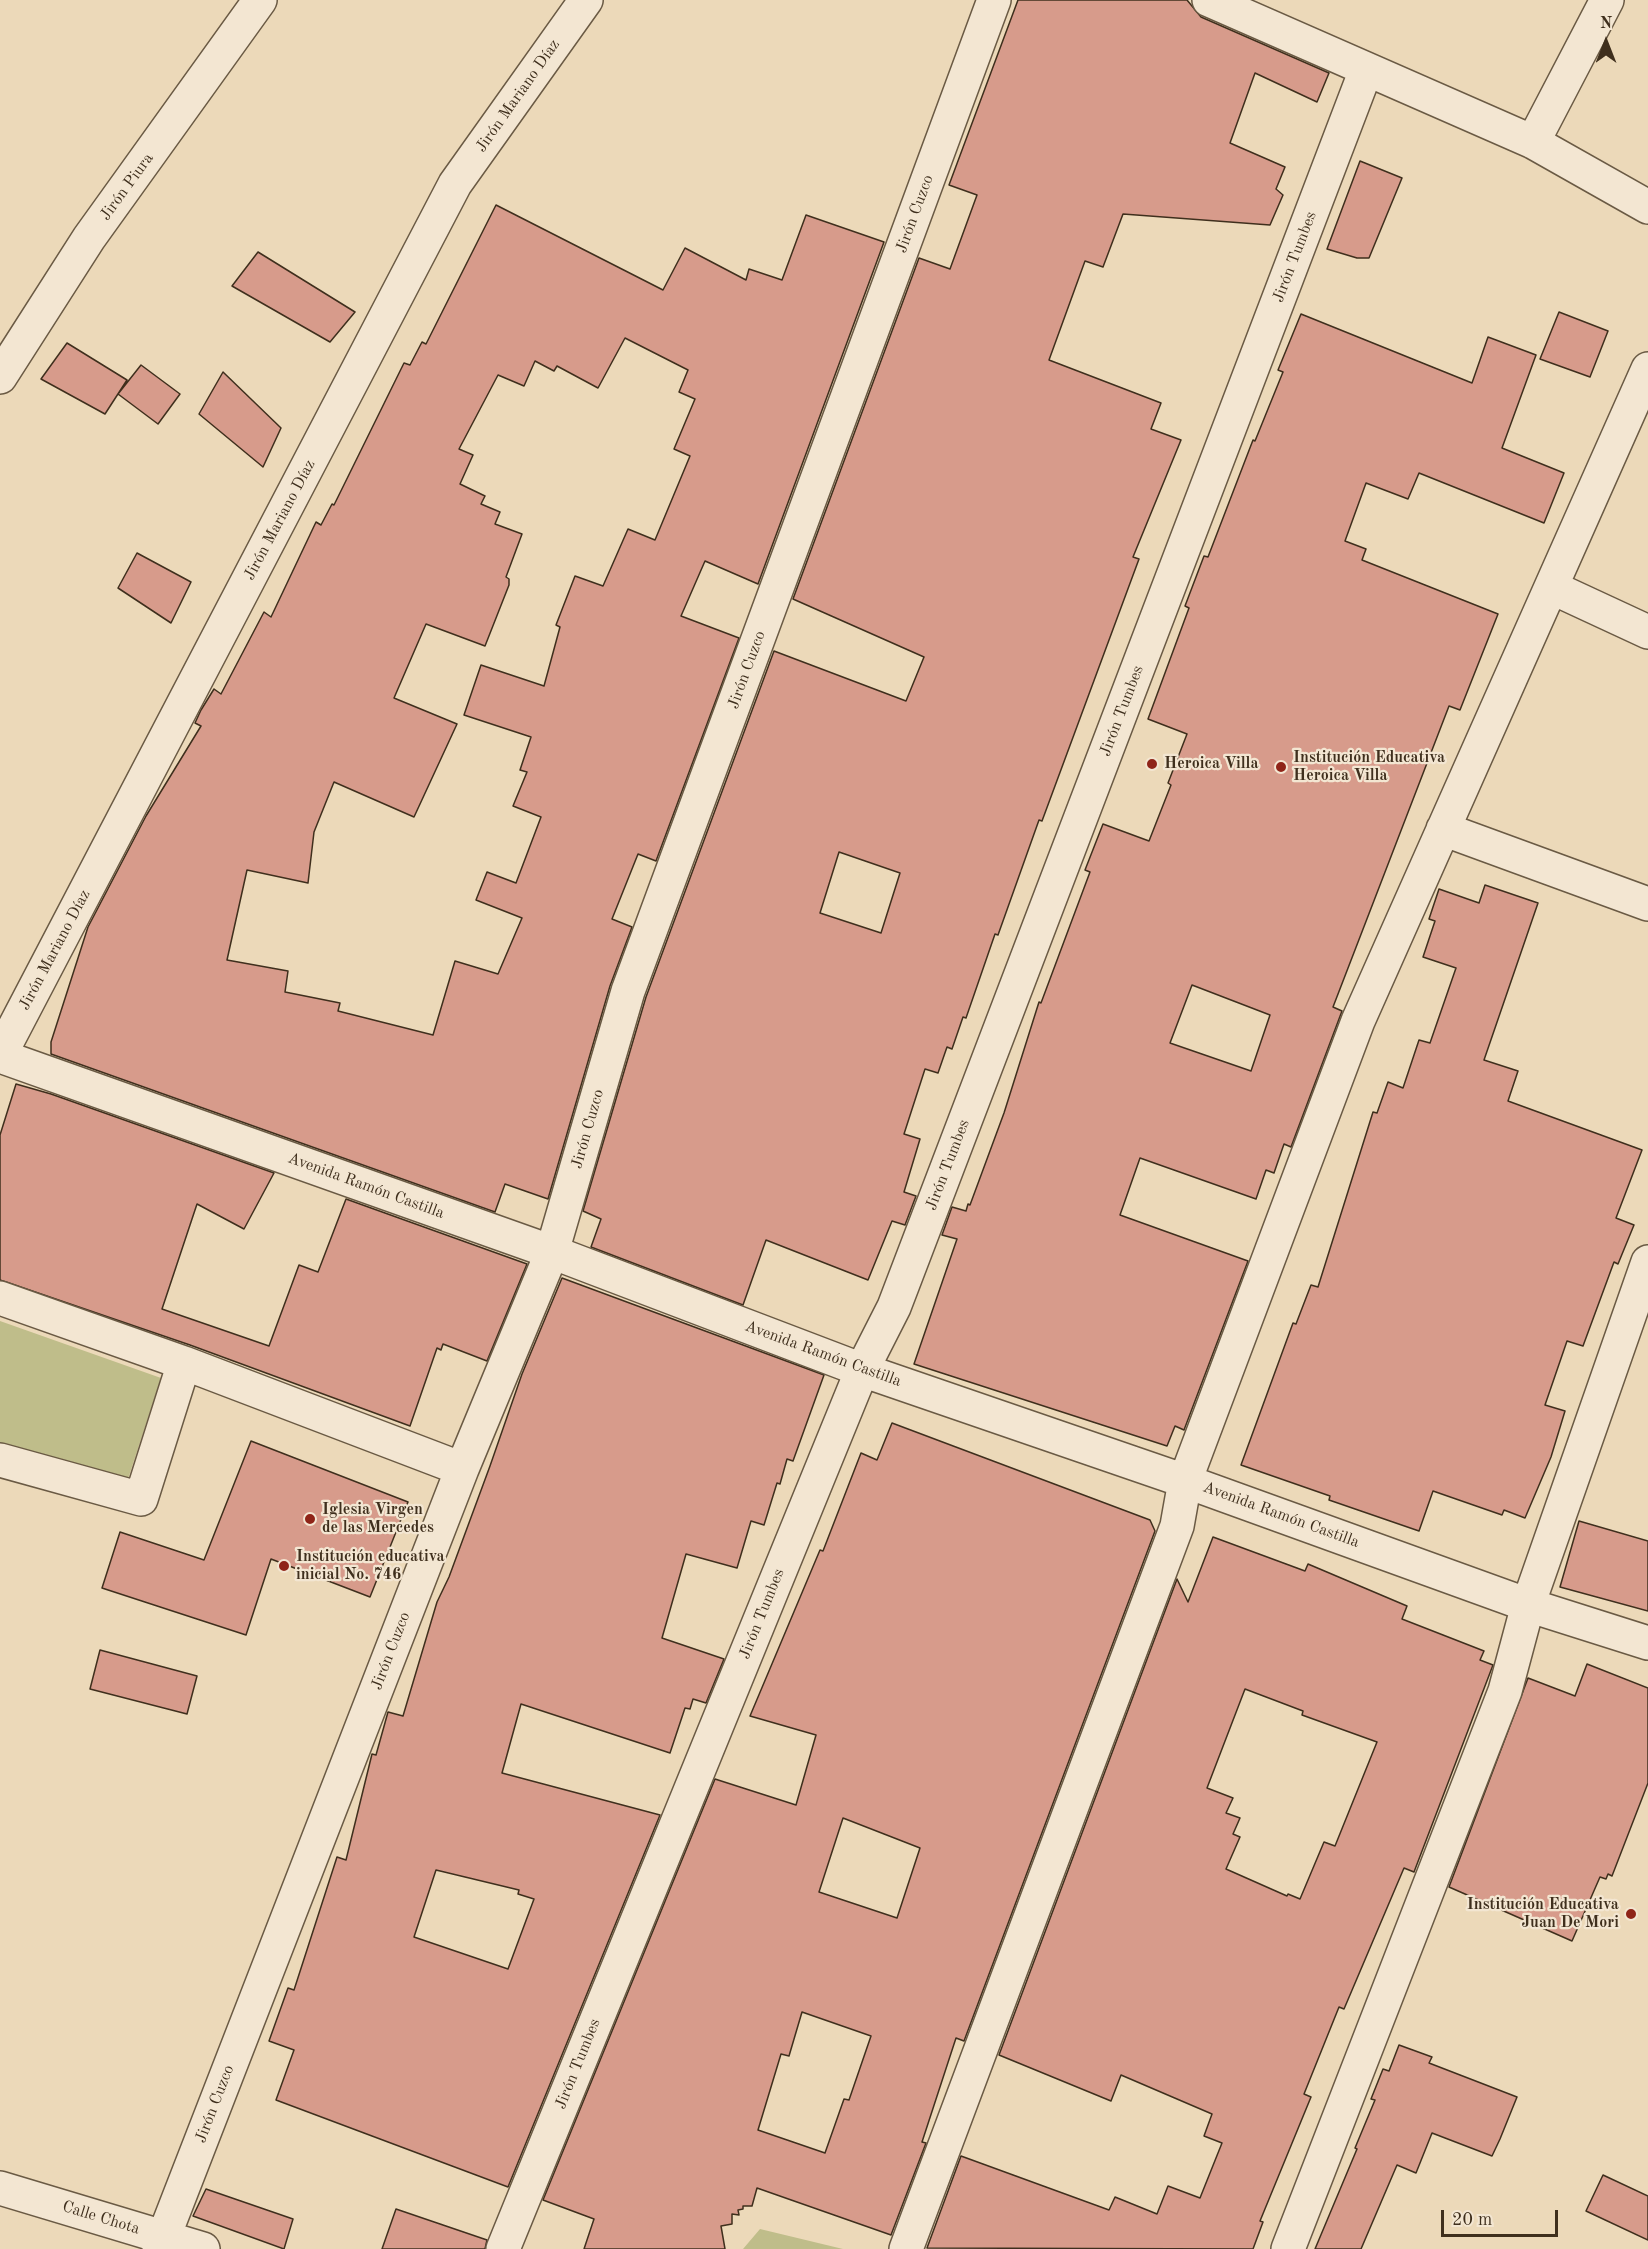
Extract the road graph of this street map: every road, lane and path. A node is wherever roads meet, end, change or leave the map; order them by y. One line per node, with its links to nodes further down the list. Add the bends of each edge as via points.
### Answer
1 (260, 0): 10 (street, Jirón Piura, via 89,238)
2 (586, 0): 15 (street, Jirón Mariano Díaz, via 455,184)
3 (994, 0): 16 (street, Jirón Cuzco, via 628,991)
4 (1209, 0): 6 (street)
5 (1606, 0): 7 (street)
6 (1366, 70): 7 (street); 20 (street, Jirón Tumbes, via 894,1307)
7 (1533, 142): 8 (street)
8 (1648, 207)
9 (1648, 369): 11 (street)
10 (0, 377)
11 (1551, 587): 12 (street); 13 (street)
12 (1648, 632)
13 (1443, 829): 14 (street); 23 (street, via 1358,1021)
14 (1648, 904)
15 (0, 1055): 16 (street, Avenida Ramón Castilla)
16 (552, 1252): 20 (street, Avenida Ramón Castilla); 22 (street, Jirón Cuzco)
17 (1648, 1262): 24 (street)
18 (0, 1298): 19 (street)
19 (184, 1363): 21 (street, via 141,1499); 22 (street)
20 (862, 1370): 23 (street, Avenida Ramón Castilla); 29 (street, Jirón Tumbes)
21 (0, 1460)
22 (462, 1469): 27 (street, Jirón Cuzco)
23 (1185, 1480): 24 (street, Avenida Ramón Castilla); 30 (street, via 1177,1526)
24 (1528, 1605): 25 (street, Avenida Ramón Castilla); 31 (street, via 1505,1691)
25 (1648, 1643)
26 (0, 2188): 27 (street, Calle Chota)
27 (161, 2243): 28 (street, Calle Chota)
28 (203, 2249)
29 (503, 2249)
30 (906, 2249)
31 (1288, 2249)

